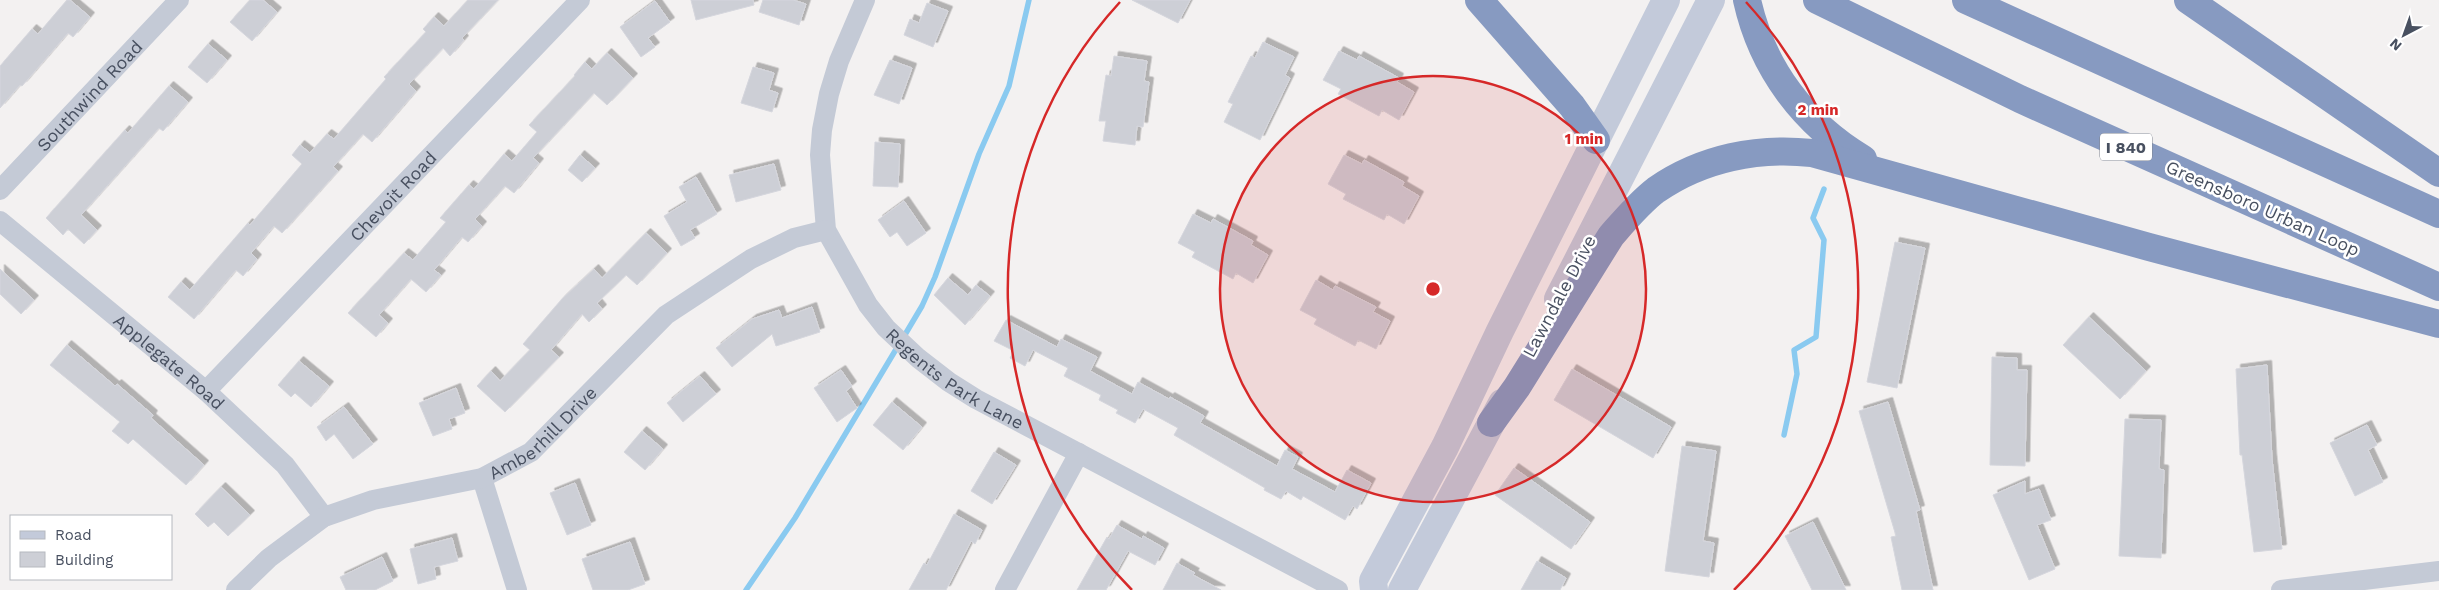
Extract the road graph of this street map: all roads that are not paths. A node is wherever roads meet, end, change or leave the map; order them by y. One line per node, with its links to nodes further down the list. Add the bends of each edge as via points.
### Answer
1 (179, 0): 14 (street, Southwind Road)
2 (580, 0): 20 (street, Chevoit Road)
3 (865, 0): 17 (street, Regents Park Lane, via 828,94 820,155)
4 (1479, 0): 11 (highway, via 1572,106)
5 (1666, 0): 11 (main road, Lawndale Drive)
6 (1711, 0): 21 (main road, Lawndale Drive, via 1578,262)
7 (1747, 0): 13 (highway, via 1764,50 1800,108 1831,138)
8 (1817, 0): 18 (highway, Greensboro Urban Loop / I 840, via 2020,99)
9 (1966, 0): 15 (highway)
10 (2188, 0): 12 (highway)
11 (1596, 140): 30 (main road, Lawndale Drive, via 1445,447 1373,580)
12 (2439, 172)
13 (1888, 174): 19 (highway); 21 (highway, via 1812,154 1778,151 1736,155 1680,176 1656,190 1611,236 1521,381)
14 (0, 190)
15 (2439, 214)
16 (0, 221): 20 (street, Applegate Road)
17 (826, 230): 22 (street, Regents Park Lane, via 868,305 886,328 918,358 976,398); 23 (street, Amberhill Drive, via 794,238 751,259 666,315 531,452)
18 (2439, 287)
19 (2439, 324)
20 (206, 391): 24 (street, Applegate Road, via 285,465)
21 (1491, 423): 31 (main road, Lawndale Drive)
22 (1079, 453): 28 (street); 29 (street, Regents Park Lane)
23 (482, 478): 24 (street, Amberhill Drive, via 373,500); 27 (street)
24 (324, 517): 26 (street, Amberhill Drive, via 269,558)
25 (2439, 571): 32 (street)
26 (236, 590)
27 (517, 590)
28 (1005, 590)
29 (1338, 590)
30 (1374, 590)
31 (1402, 590)
32 (2281, 590)

